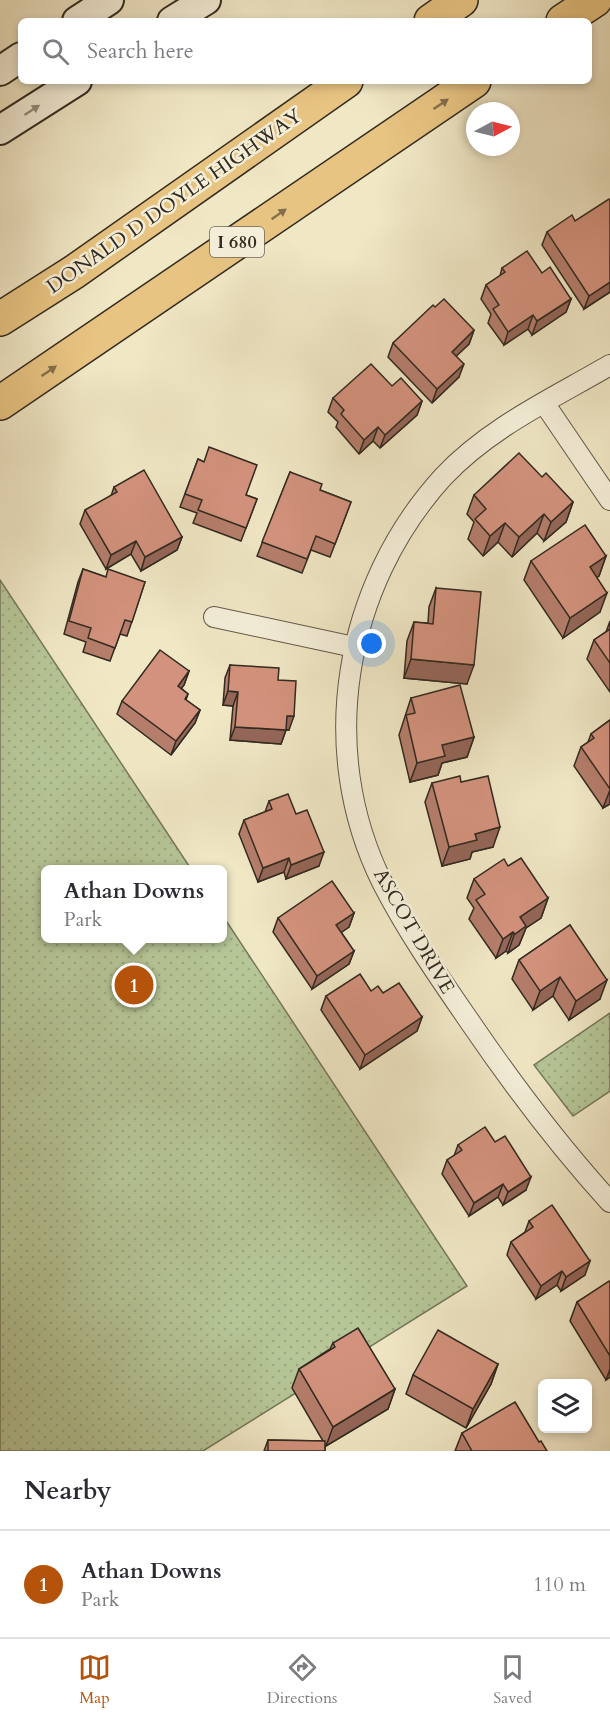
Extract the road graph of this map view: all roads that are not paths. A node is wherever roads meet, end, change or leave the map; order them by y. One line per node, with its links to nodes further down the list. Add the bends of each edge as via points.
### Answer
1 (109, 0): 5 (main road)
2 (206, 0): 6 (main road)
3 (461, 0): 7 (highway)
4 (595, 0): 8 (highway)
5 (82, 18)
6 (177, 18)
7 (435, 18)
8 (568, 18)
9 (18, 59): 10 (main road)
10 (0, 71)
11 (72, 84): 14 (main road, one-way to 11)
12 (342, 84): 15 (highway, DONALD D DOYLE HIGHWAY, via 74,272)
13 (470, 84): 17 (highway, I 680, one-way to 13)
14 (0, 130)
15 (0, 319)
16 (610, 365): 18 (street, ASCOT DRIVE)
17 (0, 403)
18 (543, 403): 19 (street); 21 (street, ASCOT DRIVE, via 497,430 467,455 423,502 389,553 363,614)
19 (610, 500)
20 (214, 617): 21 (street)
21 (354, 647): 22 (street, ASCOT DRIVE, via 346,718 349,779 382,881 482,1040)
22 (610, 1202)

